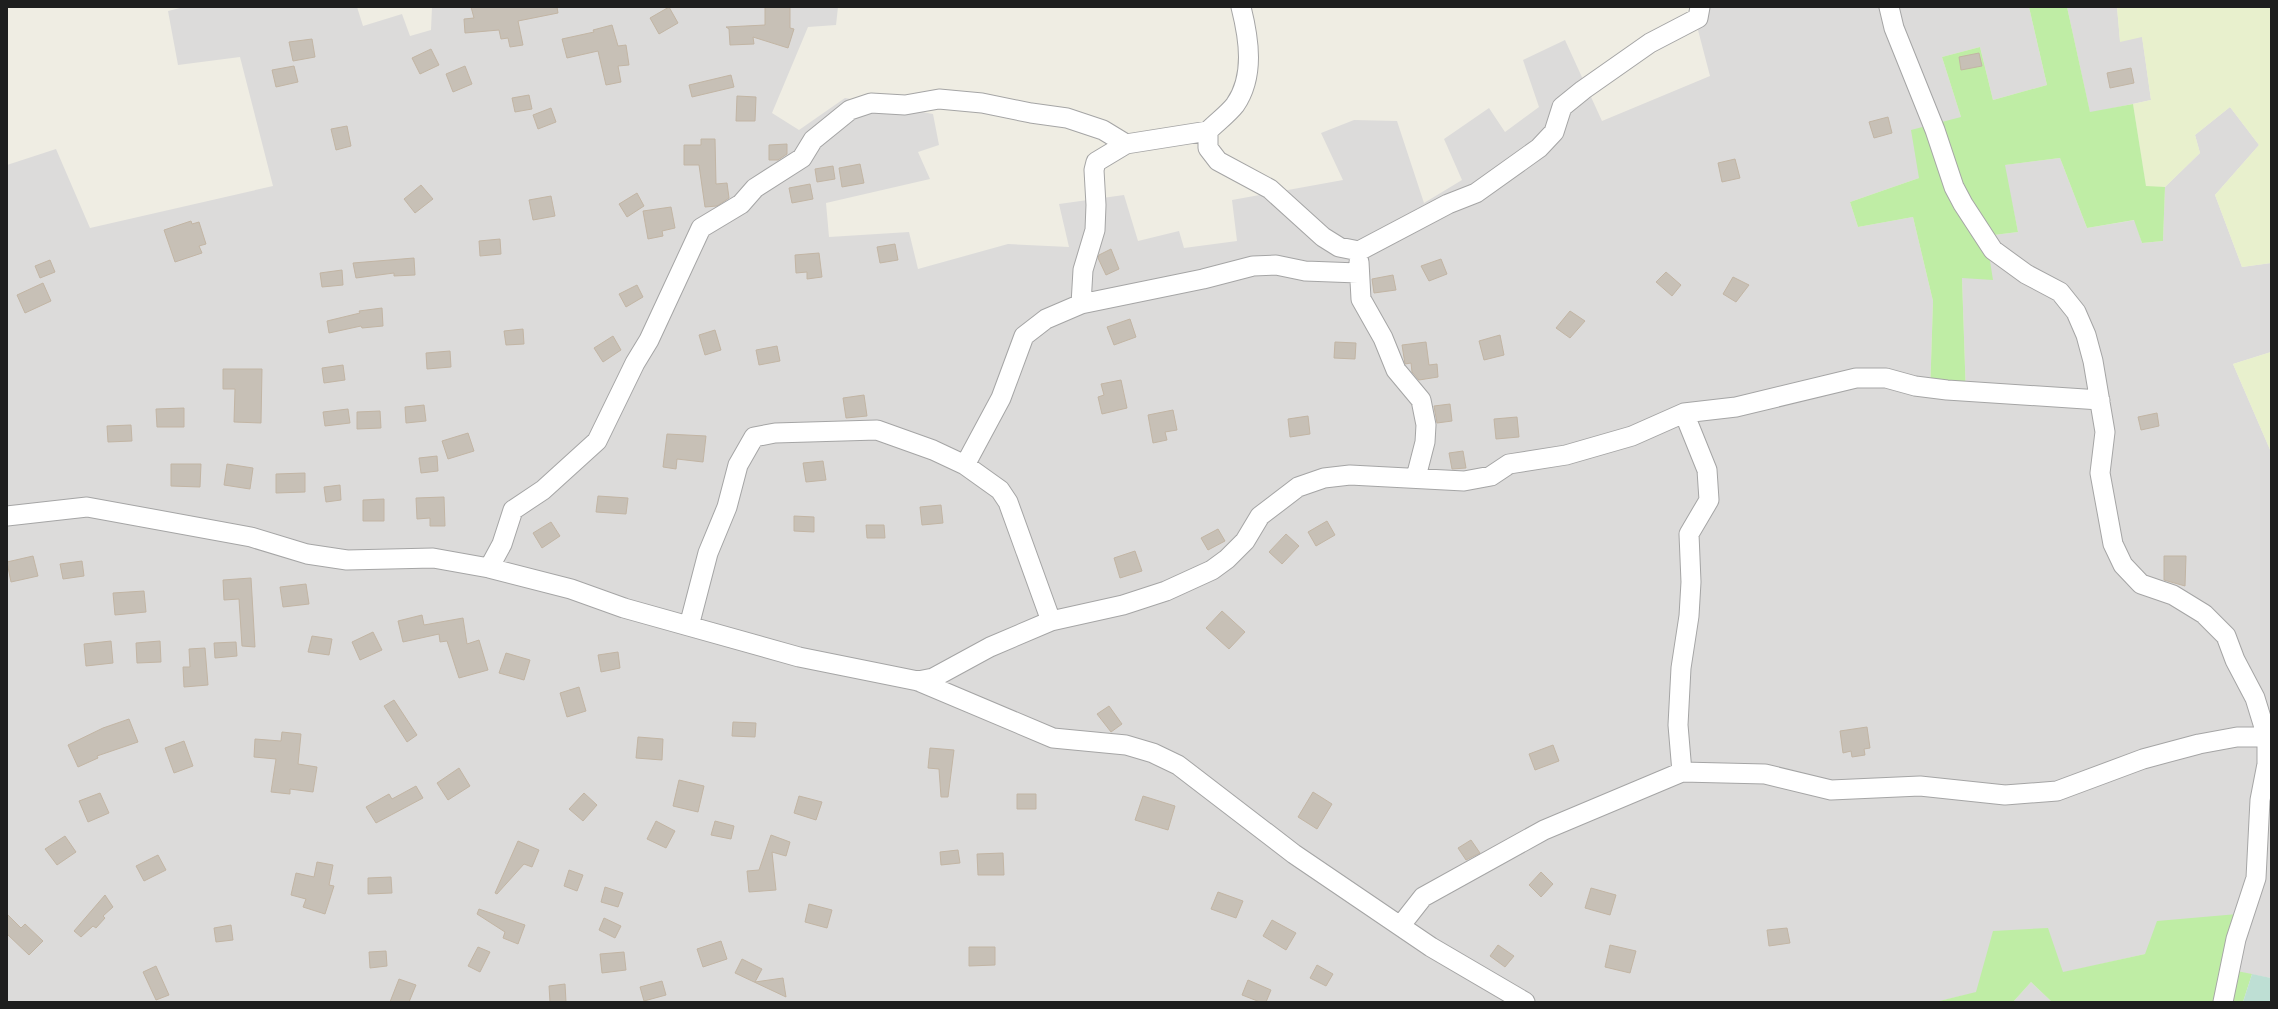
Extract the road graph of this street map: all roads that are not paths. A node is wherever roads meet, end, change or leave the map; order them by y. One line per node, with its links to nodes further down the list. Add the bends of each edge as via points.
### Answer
1 (1241, 7): 4 (street, via 1248,38 1246,84 1234,105)
2 (1700, 7): 6 (street, via 1698,18 1650,43 1562,107 1554,132 1539,148 1476,193 1436,210)
3 (1889, 7): 9 (street, via 1894,28 1960,198 1993,250 2026,274 2060,292 2076,312 2086,335)
4 (1208, 130): 5 (street); 6 (street, via 1208,148 1218,161 1270,189 1339,247)
5 (1126, 144): 8 (street, via 1096,162 1095,230 1083,270); 14 (street, via 1103,130 1066,118 982,103 939,100 904,104 871,103 850,110 813,140 802,158 755,188 741,204 701,228 649,340 597,441 543,490 513,510 502,544)
6 (1359, 251): 7 (street)
7 (1358, 273): 8 (street, via 1306,271 1276,265 1253,266); 12 (street, via 1361,299 1383,338 1396,370 1420,400 1426,425 1425,442)
8 (1080, 304): 11 (street, via 1046,319 1024,336 1000,398)
9 (2100, 400): 10 (street, via 1947,390 1916,386 1886,378 1856,378 1736,408); 18 (street, via 2105,432 2100,473 2113,544 2123,565 2141,584 2173,595 2204,614 2226,636 2235,660 2255,698)
10 (1684, 412): 12 (street, via 1632,436 1566,455 1509,464 1491,476 1464,482); 19 (street, via 1707,470 1709,500 1689,534 1691,582 1680,668 1678,725)
11 (965, 465): 15 (street, via 1000,490 1008,502); 16 (street, via 933,450 877,430 775,433 754,437 738,465 727,507 708,554)
12 (1416, 477): 15 (street, via 1350,475 1324,478 1298,487 1260,516 1244,541 1212,570 1166,591 1123,605)
13 (7, 516): 14 (street, via 87,507 251,537 307,554 347,560 433,558)
14 (489, 568): 16 (street, via 571,589 624,608)
15 (1051, 621): 17 (street, via 990,647 933,678)
16 (689, 626): 17 (street, via 799,657)
17 (918, 681): 20 (street, via 1053,738 1126,745 1178,765 1294,854)
18 (2267, 737): 19 (street, via 2237,737 2199,744 2143,759 2057,791 2006,795 1920,786 1831,790 1765,774); 22 (street, via 2267,764 2260,800 2256,878 2236,939)
19 (1682, 772): 20 (street, via 1544,830 1423,897)
20 (1401, 925): 21 (street, via 1431,947)
21 (1525, 1002)
22 (2223, 1002)

